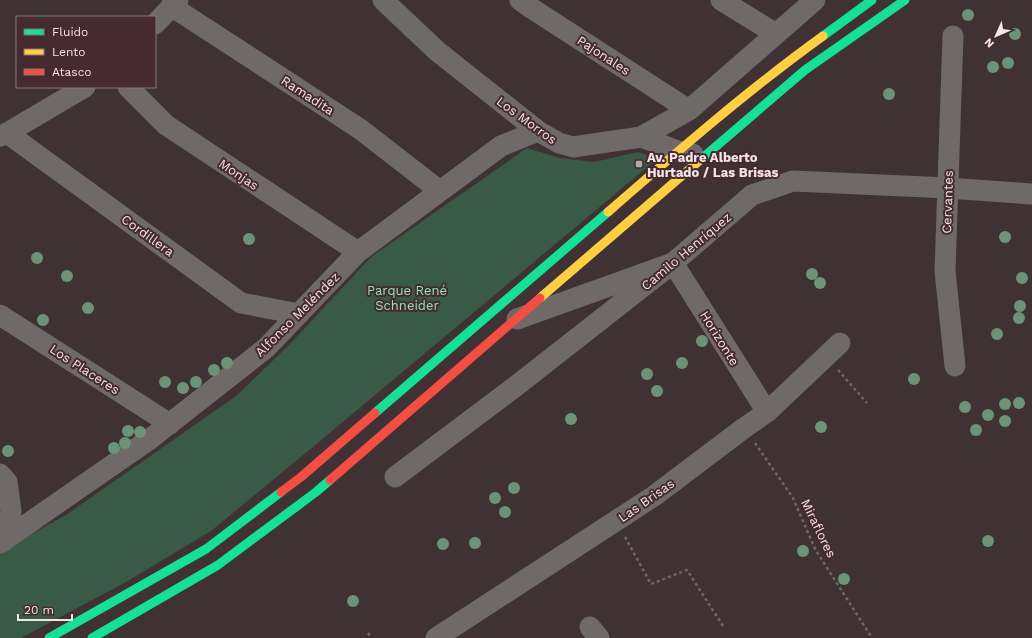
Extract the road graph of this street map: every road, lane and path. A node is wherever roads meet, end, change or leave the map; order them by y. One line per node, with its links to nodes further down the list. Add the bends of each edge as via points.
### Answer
1 (383, 0): 14 (street, Los Morros, via 437,51)
2 (520, 0): 13 (street, Pajonales)
3 (721, 0): 9 (street)
4 (815, 0): 9 (street)
5 (872, 0): 17 (main road, via 794,57)
6 (905, 0): 18 (main road, via 805,70)
7 (175, 3): 8 (street); 20 (street, Ramadita, via 360,128)
8 (156, 23)
9 (776, 34): 13 (street)
10 (953, 36): 19 (street, Cervantes)
11 (83, 88): 15 (street)
12 (129, 88): 22 (street, Monjas, via 166,125)
13 (689, 110): 16 (street)
14 (538, 131): 16 (street, Los Morros, via 572,147); 20 (street, Alfonso Meléndez, via 501,146)
15 (4, 134): 24 (street, Cordillera, via 241,303)
16 (641, 137): 17 (street, Los Morros)
17 (678, 151): 18 (street, Los Morros); 39 (main road, via 301,478 206,549)
18 (703, 157): 26 (main road)
19 (948, 188): 21 (street, Camilo Henríquez); 23 (street, Camilo Henríquez, via 793,181 752,195); 28 (street, Cervantes, via 945,271)
20 (440, 191): 22 (street, Alfonso Meléndez)
21 (1032, 194)
22 (358, 252): 24 (street, Alfonso Meléndez)
23 (673, 264): 26 (street); 30 (street, Horizonte); 34 (street, Camilo Henríquez)
24 (299, 314): 31 (street, Alfonso Meléndez, via 266,348)
25 (0, 315): 31 (street, Los Placeres)
26 (516, 319): 40 (main road, via 316,492 218,566)
27 (833, 349): 29 (path); 30 (street, Las Brisas)
28 (954, 366)
29 (868, 403)
30 (767, 412): 32 (street, Las Brisas)
31 (170, 424): 36 (street, Alfonso Meléndez)
32 (744, 428): 35 (street, Las Brisas, via 654,496); 43 (path, Miraflores, via 794,498 815,549)
33 (0, 474): 36 (street, via 6,482 11,511)
34 (395, 478)
35 (617, 520): 37 (path, via 651,584 687,570); 42 (street, Las Brisas)
36 (2, 542)
37 (723, 626)
38 (368, 633): 41 (path)
39 (49, 638)
40 (92, 638)
41 (371, 638)
42 (436, 638)
43 (872, 638)

